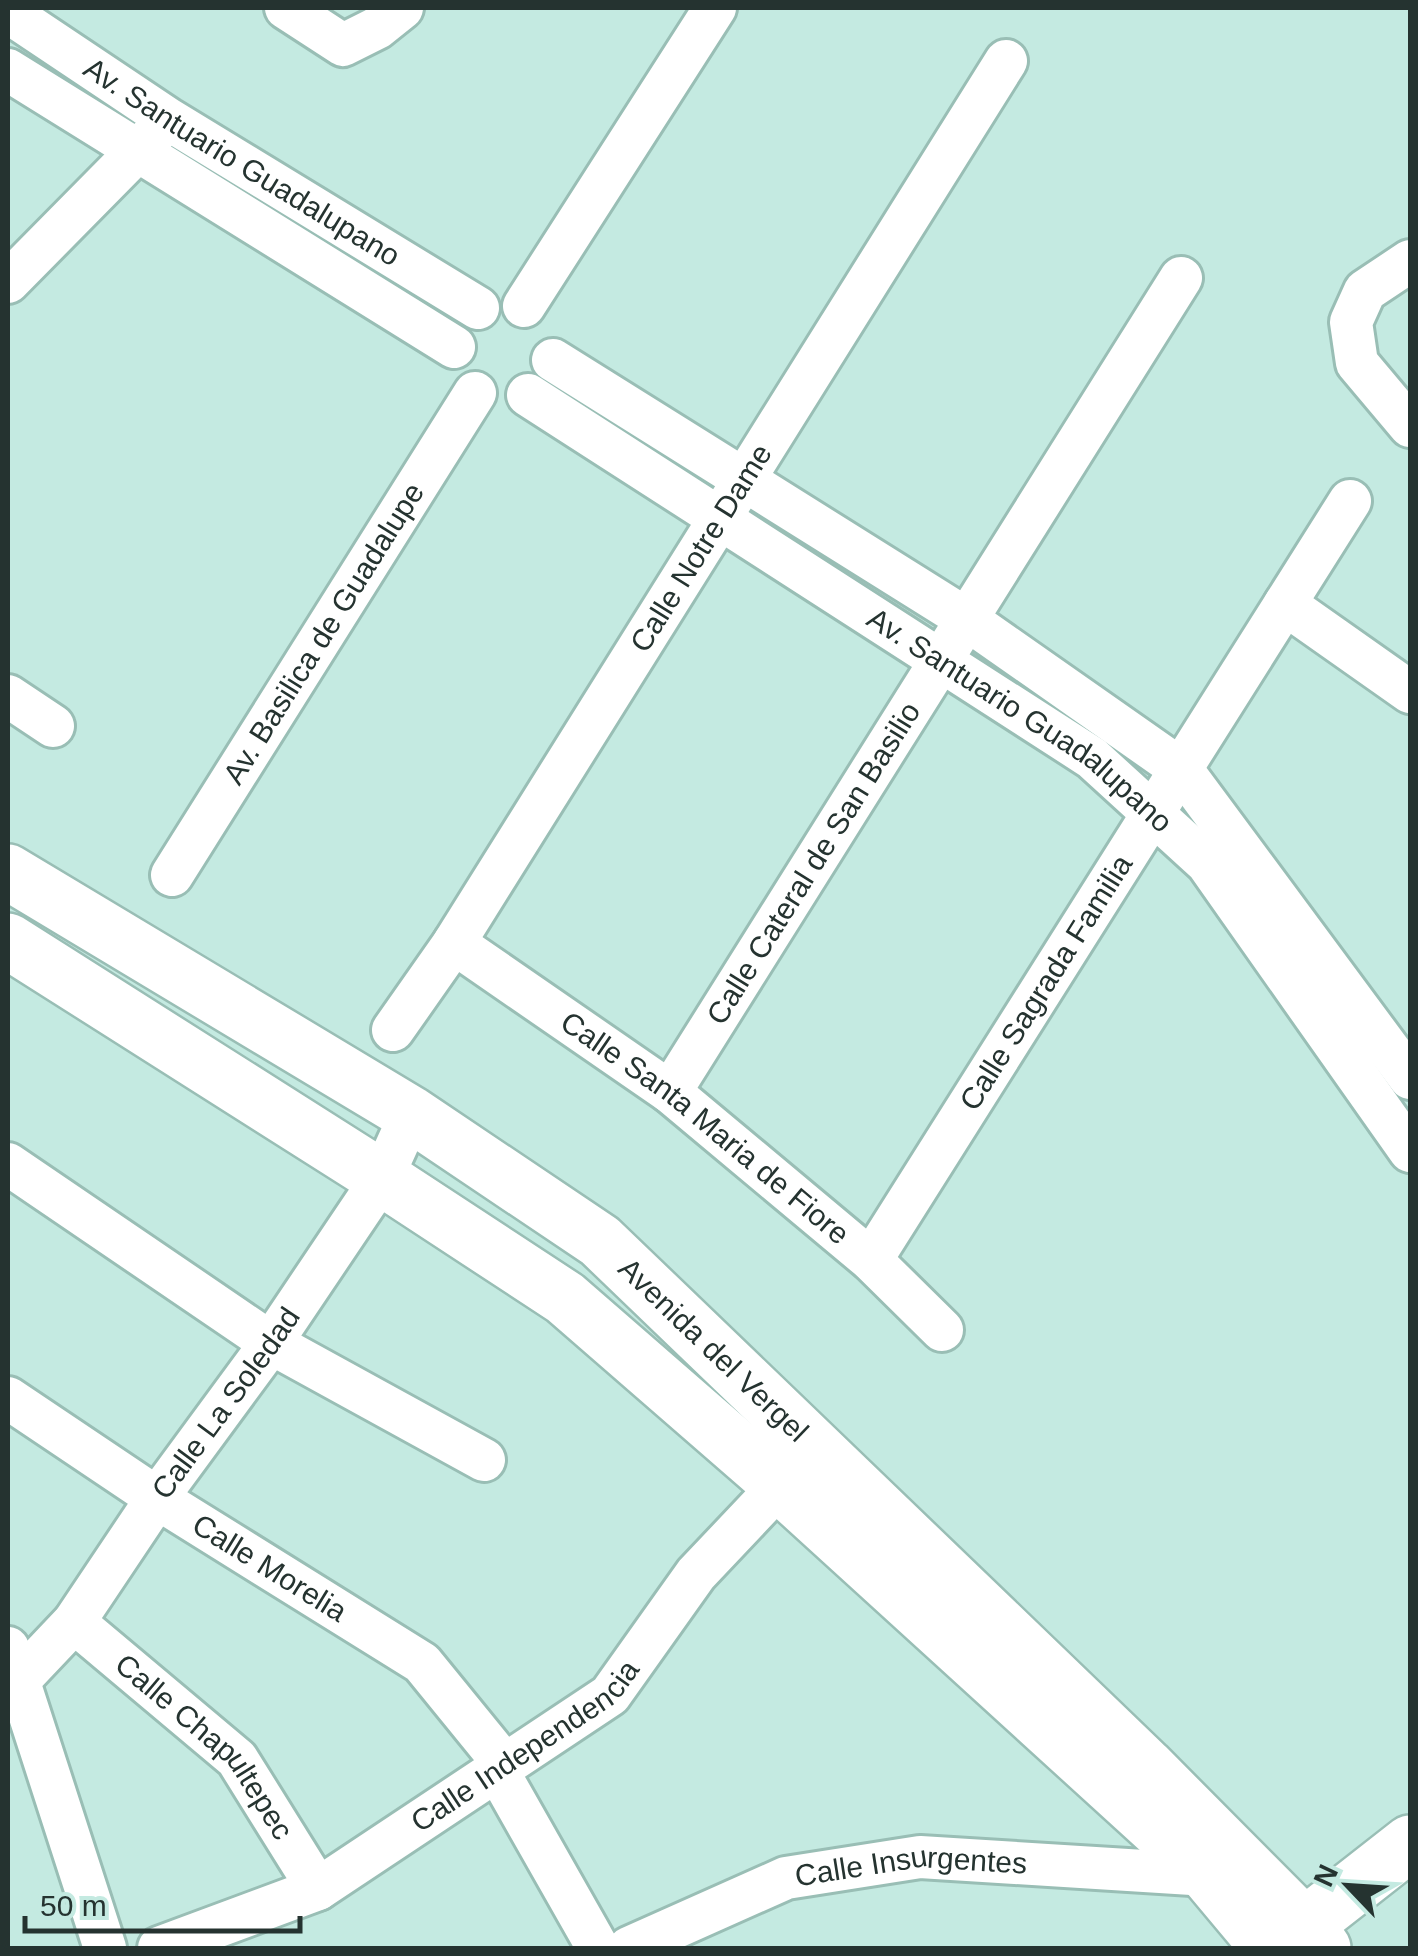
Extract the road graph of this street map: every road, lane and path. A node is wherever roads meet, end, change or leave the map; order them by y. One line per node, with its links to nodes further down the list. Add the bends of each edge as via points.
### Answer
1 (286, 8): 2 (street, via 342,45)
2 (402, 8)
3 (715, 8): 12 (street)
4 (8, 12): 7 (street, Av. Santuario Guadalupano)
5 (1006, 61): 19 (street, Calle Notre Dame)
6 (8, 70): 8 (street, Av. Santuario Guadalupano)
7 (168, 120): 8 (street); 13 (street, Av. Santuario Guadalupano)
8 (136, 150): 11 (street); 14 (street, Av. Santuario Guadalupano)
9 (1410, 261): 18 (street, via 1364,292 1351,322 1357,364)
10 (1181, 278): 23 (street, Calle Cateral de San Basilio)
11 (8, 282)
12 (524, 306): 13 (street, via 499,302); 15 (street, via 547,328)
13 (478, 308): 14 (street)
14 (454, 347): 16 (street, via 458,372)
15 (552, 360): 17 (street); 19 (street, Av. Santuario Guadalupano)
16 (475, 393): 17 (street, via 501,401); 31 (street, Av. Basilica de Guadalupe)
17 (528, 395): 21 (street, Av. Santuario Guadalupano)
18 (1410, 426)
19 (744, 482): 21 (street, Calle Notre Dame); 23 (street, Av. Santuario Guadalupano)
20 (1350, 502): 22 (street, Calle Sagrada Familia)
21 (722, 519): 24 (street, Av. Santuario Guadalupano); 33 (street, Calle Notre Dame)
22 (1285, 604): 25 (street); 28 (street, Calle Sagrada Familia)
23 (965, 618): 24 (street, Calle Cateral de San Basilio); 28 (street, Av. Santuario Guadalupano)
24 (938, 660): 29 (street, Av. Santuario Guadalupano, via 1092,758); 36 (street, Calle Cateral de San Basilio)
25 (1410, 692)
26 (8, 696): 27 (street)
27 (53, 726)
28 (1182, 770): 29 (street, Calle Sagrada Familia); 35 (street, Av. Santuario Guadalupano)
29 (1154, 814): 38 (street, Av. Santuario Guadalupano, via 1207,863); 41 (street, Calle Sagrada Familia)
30 (8, 872): 37 (street, Avenida del Vergel)
31 (172, 875)
32 (8, 942): 40 (street, Avenida del Vergel)
33 (454, 943): 34 (street, Calle Notre Dame); 36 (street, Calle Santa Maria de Fiore)
34 (392, 1030)
35 (1410, 1078)
36 (670, 1092): 41 (street, Calle Santa Maria de Fiore)
37 (411, 1114): 40 (street, Calle La Soledad); 46 (street, Avenida del Vergel, via 600,1241)
38 (1406, 1136)
39 (8, 1164): 43 (street)
40 (382, 1178): 43 (street, Calle La Soledad); 46 (street, Avenida del Vergel, via 565,1298)
41 (871, 1260): 42 (street, Calle Santa Maria de Fiore)
42 (942, 1330)
43 (271, 1343): 45 (street); 47 (street, Calle La Soledad)
44 (8, 1398): 47 (street, Calle Morelia)
45 (484, 1460)
46 (798, 1466): 50 (street, Calle Independencia, via 696,1574 610,1694); 52 (street, Avenida del Vergel); 55 (street, Avenida del Vergel, via 1132,1752)
47 (157, 1498): 48 (street, Calle La Soledad); 50 (street, Calle Morelia, via 422,1663)
48 (74, 1622): 49 (street, Calle La Soledad); 53 (street, Calle Chapultepec, via 237,1760)
49 (14, 1663): 56 (street)
50 (501, 1768): 53 (street, Calle Independencia); 54 (street, Calle Morelia)
51 (1410, 1842): 55 (street)
52 (1208, 1875): 55 (street, Avenida del Vergel); 58 (street, Calle Insurgentes, via 920,1857 786,1878)
53 (318, 1889): 57 (street, Calle Independencia)
54 (586, 1942)
55 (1293, 1943)
56 (105, 1948)
57 (159, 1948)
58 (629, 1948)

